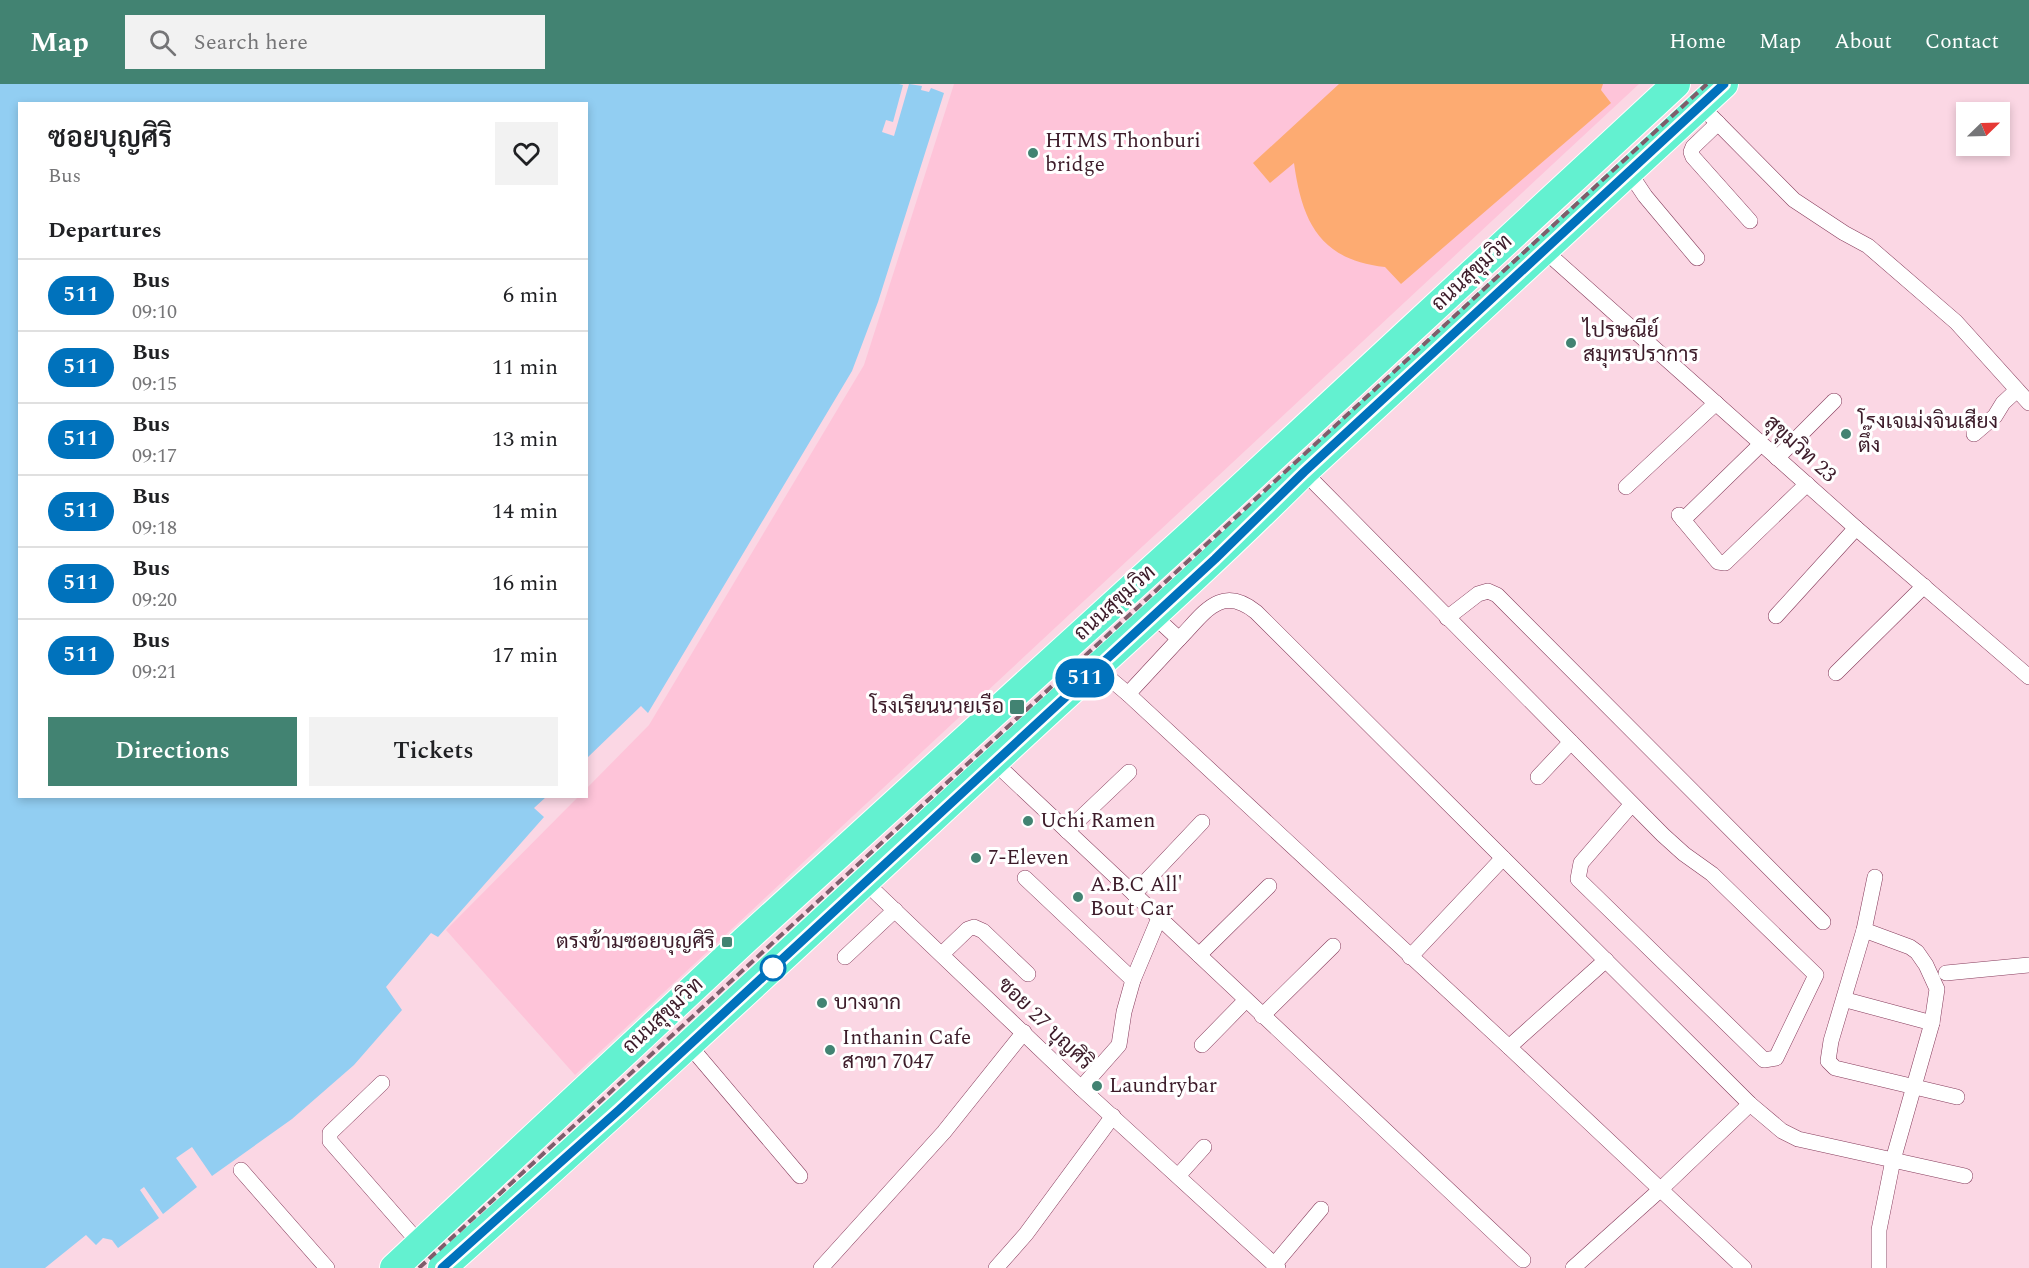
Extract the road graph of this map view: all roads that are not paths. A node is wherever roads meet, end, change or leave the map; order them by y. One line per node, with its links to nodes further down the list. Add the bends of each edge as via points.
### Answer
1 (1676, 84): 18 (highway, ถนนสุขุมวิท)
2 (1724, 84): 3 (highway, ถนนสุขุมวิท)
3 (1709, 114): 4 (highway, ถนนสุขุมวิท); 5 (street, via 1691,152); 8 (street, via 1794,200 1868,246 1956,322)
4 (1629, 172): 6 (highway, ถนนสุขุมวิท); 7 (street)
5 (1750, 221)
6 (1545, 251): 10 (street, สุขุมวิท 23); 15 (highway, ถนนสุขุมวิท)
7 (1697, 258)
8 (2017, 390): 11 (street); 12 (street)
9 (1834, 401): 14 (street)
10 (1716, 403): 13 (street, สุขุมวิท 23); 17 (street)
11 (2029, 403)
12 (1974, 434)
13 (1761, 444): 14 (street, สุขุมวิท 23); 16 (street, via 1681,517 1718,562 1725,563)
14 (1777, 458): 16 (street, สุขุมวิท 23)
15 (1304, 472): 21 (highway, ถนนสุขุมวิท); 25 (street)
16 (1807, 484): 19 (street, สุขุมวิท 23)
17 (1626, 487)
18 (1234, 493): 20 (highway, ถนนสุขุมวิท); 21 (highway)
19 (1856, 528): 22 (street, สุขุมวิท 23); 24 (street)
20 (1194, 531): 21 (highway); 74 (highway, ถนนสุขุมวิท, via 744,941)
21 (1240, 536): 23 (highway, ถนนสุขุมวิท)
22 (1924, 586): 28 (street); 29 (street, สุขุมวิท 23)
23 (1154, 616): 26 (street); 27 (highway, ถนนสุขุมวิท)
24 (1776, 616)
25 (1447, 618): 31 (street); 46 (street, via 1478,594 1488,591 1497,595)
26 (1179, 639): 30 (street); 38 (street, via 1215,603 1243,601)
27 (1096, 667): 30 (street); 32 (highway, ถนนสุขุมวิท)
28 (1836, 673)
29 (2029, 676)
30 (1128, 694): 52 (street)
31 (1570, 742): 34 (street); 35 (street)
32 (994, 762): 37 (street); 41 (highway, ถนนสุขุมวิท)
33 (1129, 771): 37 (street)
34 (1538, 777)
35 (1632, 804): 35 (street, via 1684,854 1712,874 1816,975 1776,1058 1764,1060 1578,879 1581,863)
36 (1202, 822): 43 (street)
37 (1066, 831): 43 (street)
38 (1503, 858): 52 (street); 53 (street)
39 (1875, 877): 47 (street)
40 (1024, 878): 57 (street)
41 (865, 882): 44 (street, ซอย 27 บุญศิริ); 63 (highway, ถนนสุขุมวิท)
42 (1269, 886): 50 (street)
43 (1134, 894): 45 (street)
44 (895, 910): 49 (street, ซอย 27 บุญศิริ); 51 (street)
45 (1159, 918): 50 (street); 57 (street)
46 (1823, 922)
47 (1864, 930): 61 (street, via 1917,952 1937,989); 67 (street, via 1828,1060 1834,1068)
48 (1333, 946): 60 (street)
49 (942, 954): 56 (street, via 974,927); 62 (street, ซอย 27 บุญศิริ)
50 (1199, 956): 58 (street)
51 (845, 957)
52 (1410, 957): 65 (street)
53 (1606, 960): 65 (street); 70 (street)
54 (2029, 964): 55 (street)
55 (1946, 973)
56 (1028, 974)
57 (1133, 980): 68 (street, via 1119,1045)
58 (1246, 1000): 60 (street); 64 (street)
59 (1850, 1001): 61 (street)
60 (1262, 1016): 83 (street)
61 (1932, 1023): 67 (street)
62 (1024, 1032): 68 (street, ซอย 27 บุญศิริ); 88 (street, via 944,1132)
63 (689, 1045): 76 (street); 80 (highway, ถนนสุขุมวิท)
64 (1202, 1045)
65 (1509, 1047): 79 (street)
66 (382, 1083): 82 (street, via 330,1133 330,1141)
67 (1915, 1087): 69 (street); 73 (street)
68 (1081, 1088): 71 (street, ซอย 27 บุญศิริ)
69 (1957, 1097)
70 (1750, 1104): 73 (street, via 1798,1139); 79 (street)
71 (1113, 1116): 77 (street, ซอย 27 บุญศิริ); 89 (street, via 1026,1234)
72 (1204, 1147): 77 (street)
73 (1893, 1160): 78 (street); 92 (street, via 1879,1230)
74 (504, 1166): 80 (highway); 82 (highway, ถนนสุขุมวิท)
75 (241, 1170): 85 (street)
76 (800, 1176)
77 (1178, 1176): 84 (street, ซอย 27 บุญศิริ)
78 (1965, 1176)
79 (1661, 1189): 90 (street); 91 (street)
80 (528, 1192): 87 (highway, ถนนสุขุมวิท)
81 (1321, 1209): 84 (street)
82 (420, 1244): 86 (highway, ถนนสุขุมวิท)
83 (1523, 1260)
84 (1276, 1266)
85 (327, 1268)
86 (394, 1268)
87 (442, 1268)
88 (821, 1268)
89 (996, 1268)
90 (1573, 1268)
91 (1744, 1268)
92 (1879, 1268)

